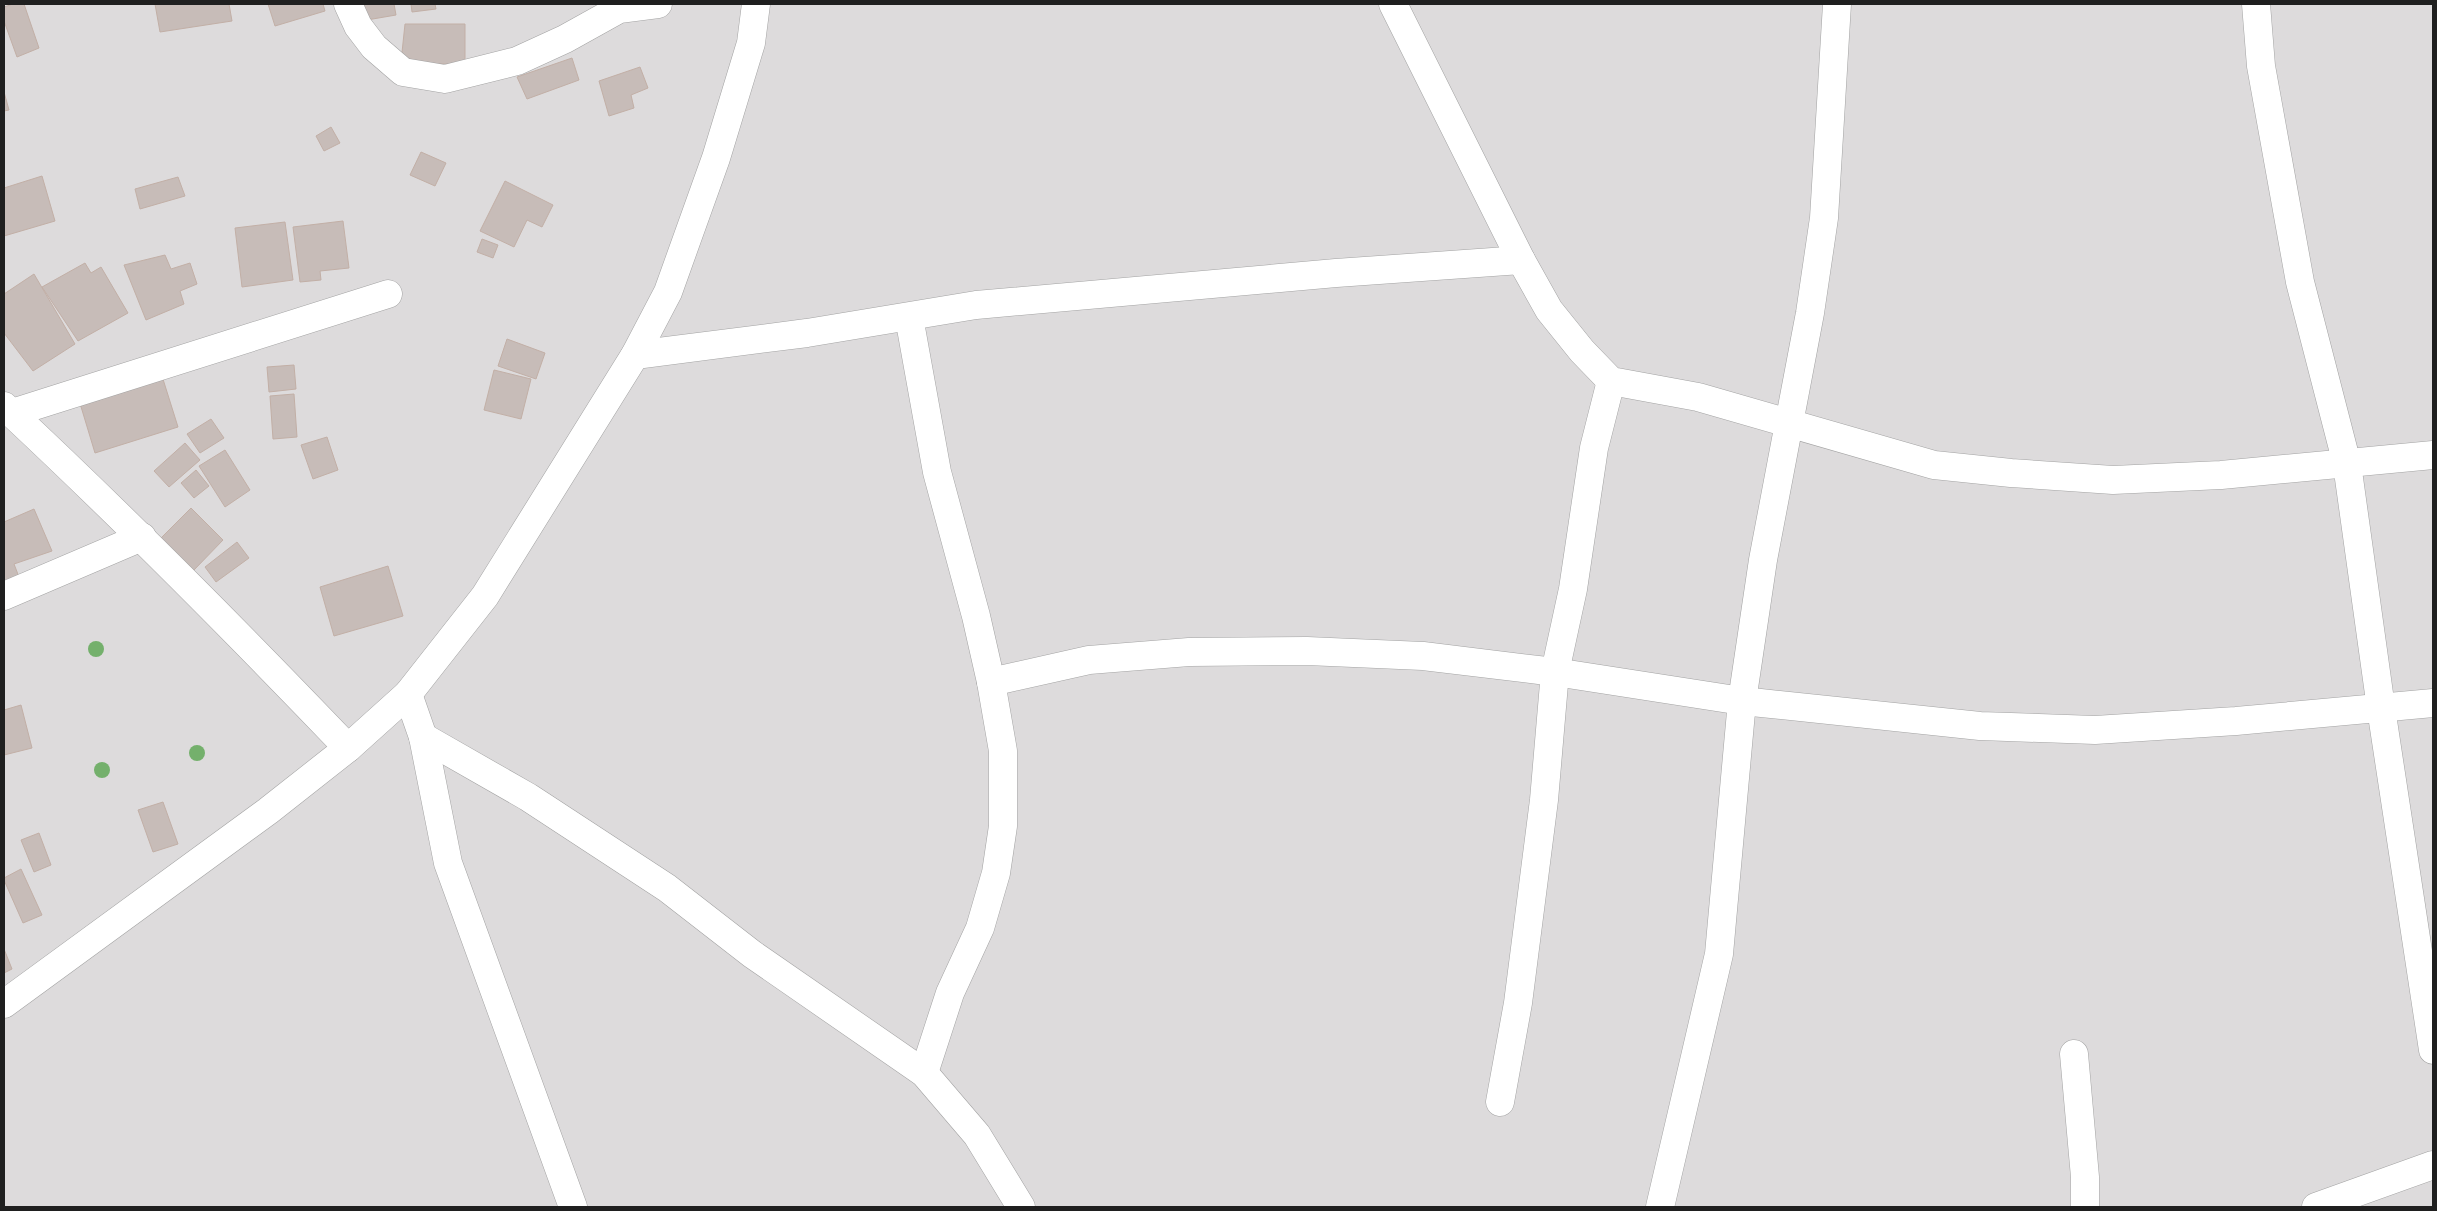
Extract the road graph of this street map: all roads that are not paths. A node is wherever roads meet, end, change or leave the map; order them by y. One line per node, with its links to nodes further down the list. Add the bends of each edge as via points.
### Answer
1 (348, 4): 2 (street, via 358,26 374,47 404,72 445,80 517,61 619,9)
2 (658, 4)
3 (756, 4): 10 (street, via 751,43 716,158 668,292)
4 (1393, 4): 7 (street)
5 (1837, 4): 13 (street, via 1824,218 1810,313)
6 (2256, 4): 15 (street, via 2261,66 2300,282)
7 (1522, 260): 9 (street, via 976,305); 11 (street, via 1549,310)
8 (388, 294): 12 (street)
9 (909, 317): 10 (street); 19 (street, via 937,472)
10 (635, 355): 20 (street, via 485,596)
11 (1611, 380): 13 (street, via 1698,397); 18 (street, via 1594,448 1573,589)
12 (8, 410): 16 (street)
13 (1788, 422): 15 (street, via 1934,465 2011,473 2113,480); 21 (street)
14 (2433, 455): 15 (street)
15 (2347, 464): 23 (street)
16 (142, 536): 17 (street); 25 (street)
17 (4, 596)
18 (1555, 672): 19 (street, via 1423,656 1306,651 1188,652 1089,660); 21 (street); 30 (street, via 1544,800 1518,1003)
19 (991, 682): 29 (street, via 1003,751 1003,826 996,873 980,928 950,993)
20 (408, 694): 24 (street); 25 (street)
21 (1742, 701): 23 (street, via 1980,726 2095,730); 34 (street, via 1718,954)
22 (2433, 703): 23 (street)
23 (2381, 708): 27 (street)
24 (423, 737): 29 (street, via 528,797 666,888 752,954); 32 (street, via 448,863)
25 (348, 748): 26 (street, via 268,811)
26 (4, 1004)
27 (2433, 1050)
28 (2074, 1054): 35 (street)
29 (924, 1074): 33 (street, via 977,1135)
30 (1500, 1102)
31 (2433, 1165): 36 (street)
32 (573, 1207)
33 (1021, 1207)
34 (1660, 1207)
35 (2085, 1207)
36 (2316, 1207)

